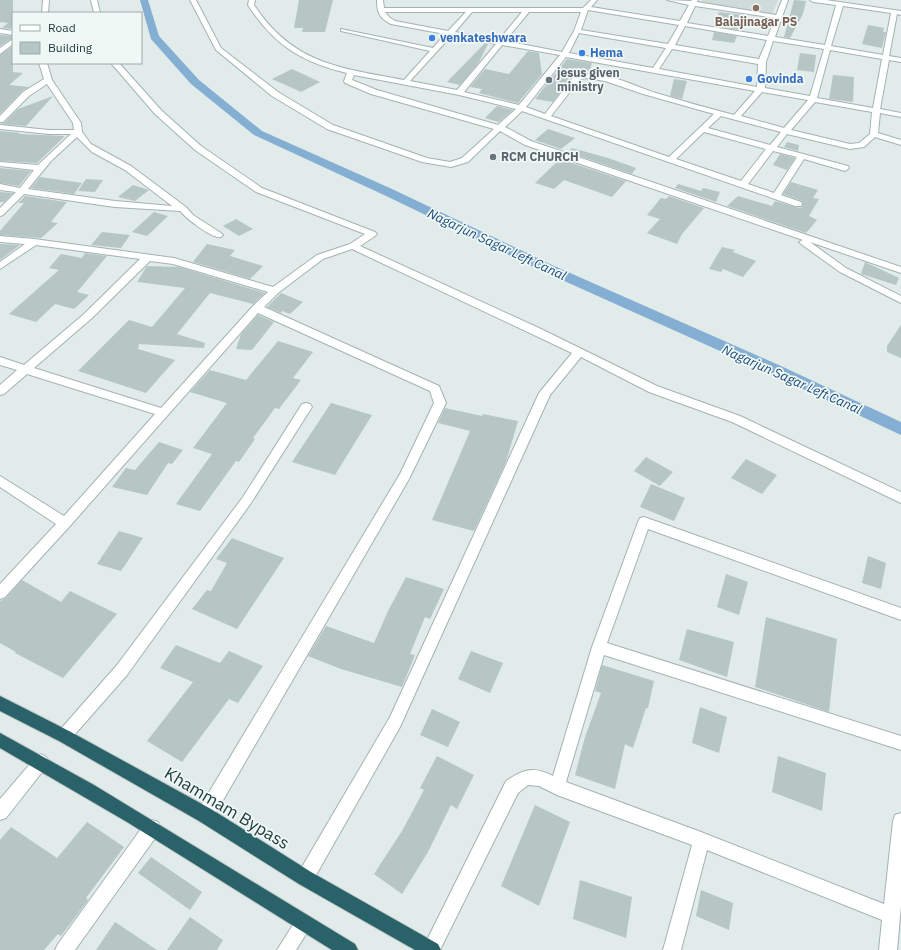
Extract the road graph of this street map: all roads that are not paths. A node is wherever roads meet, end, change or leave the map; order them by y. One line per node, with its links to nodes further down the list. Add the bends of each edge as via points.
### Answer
1 (46, 0): 16 (street)
2 (94, 0): 17 (street)
3 (193, 0): 54 (street, via 218,49 275,94 330,127 425,160 451,165 465,160)
4 (252, 0): 40 (street, via 251,5 260,20 298,55 318,64)
5 (380, 0): 13 (street)
6 (594, 0): 12 (street)
7 (670, 0): 10 (street)
8 (785, 0): 19 (street)
9 (814, 0): 11 (street)
10 (694, 2): 19 (street); 20 (street)
11 (840, 4): 18 (street); 30 (street)
12 (586, 9): 14 (street); 20 (street); 22 (street)
13 (380, 10): 15 (street); 25 (street, via 383,16 393,23)
14 (527, 10): 15 (street); 28 (street)
15 (470, 11): 25 (street)
16 (45, 12)
17 (96, 12)
18 (897, 12): 34 (street)
19 (778, 17): 26 (street)
20 (681, 24): 26 (street); 29 (street)
21 (343, 30): 31 (street)
22 (577, 30): 29 (street); 33 (street)
23 (0, 31): 24 (street)
24 (12, 33)
25 (450, 34): 28 (street); 31 (street)
26 (771, 39): 30 (street); 36 (street)
27 (12, 41): 32 (street)
28 (500, 43): 33 (street); 44 (street)
29 (670, 46): 36 (street); 39 (street)
30 (826, 48): 34 (street); 45 (street)
31 (434, 50): 42 (street)
32 (0, 52)
33 (564, 55): 39 (street); 46 (street)
34 (886, 58): 35 (street); 47 (street)
35 (901, 60)
36 (762, 62): 43 (street)
37 (43, 64): 41 (street)
38 (117, 64): 77 (street, via 158,112 198,148 259,190 372,234)
39 (654, 71): 43 (street)
40 (351, 72): 42 (street); 54 (street, via 348,81 374,92)
41 (48, 80): 52 (street, via 26,94); 57 (street, via 77,123)
42 (405, 83): 44 (street)
43 (761, 89): 45 (street); 51 (street)
44 (459, 93): 46 (street)
45 (813, 99): 47 (street); 56 (street)
46 (521, 108): 50 (street); 54 (street)
47 (876, 110): 49 (street); 58 (street)
48 (719, 113): 50 (street, via 601,77 583,76 578,77); 51 (street); 55 (street)
49 (901, 115)
50 (546, 117): 62 (street)
51 (735, 118): 56 (street)
52 (0, 120)
53 (0, 127): 57 (street)
54 (500, 128): 73 (street, via 528,143)
55 (704, 129): 60 (street); 62 (street)
56 (786, 131): 58 (street, via 852,147 863,145); 60 (street)
57 (78, 132): 64 (street); 71 (street, via 84,143 126,166)
58 (874, 134): 59 (street)
59 (901, 143)
60 (771, 148): 61 (street); 66 (street)
61 (802, 157): 65 (street); 69 (street)
62 (670, 160): 66 (street)
63 (0, 164): 64 (street)
64 (39, 168): 68 (street)
65 (845, 168)
66 (743, 185): 69 (street)
67 (0, 187): 68 (street)
68 (22, 191): 71 (street, via 115,204); 72 (street)
69 (776, 196): 70 (street)
70 (798, 204)
71 (183, 209): 74 (street, via 190,217)
72 (0, 213)
73 (793, 234): 80 (street); 82 (street, via 844,270)
74 (218, 235)
75 (0, 239): 76 (street)
76 (34, 242): 78 (street); 79 (street)
77 (353, 246): 81 (street, via 320,257); 84 (street)
78 (147, 258): 81 (street, via 174,261); 86 (street, via 88,316)
79 (0, 266)
80 (901, 270)
81 (275, 291): 83 (street)
82 (901, 300)
83 (257, 308): 89 (street); 103 (street, via 435,389 440,403 405,476)
84 (579, 352): 91 (street, via 653,390 736,420); 107 (street, via 545,393 395,722)
85 (0, 361): 86 (street)
86 (26, 369): 87 (street); 89 (street)
87 (0, 391)
88 (306, 407): 97 (street, via 248,500 132,657)
89 (164, 413): 92 (street)
90 (0, 481): 92 (street)
91 (901, 498)
92 (66, 523): 93 (street)
93 (0, 593)
94 (901, 614): 95 (street, via 644,522)
95 (598, 647): 99 (street); 101 (street)
96 (0, 703): 97 (highway, Khammam Bypass)
97 (64, 736): 103 (highway, Khammam Bypass)
98 (0, 740): 100 (highway)
99 (901, 743)
100 (41, 762): 102 (street); 105 (highway)
101 (557, 787): 106 (street); 113 (street, via 536,776 522,779 512,787)
102 (0, 812)
103 (205, 815): 107 (highway, Khammam Bypass)
104 (901, 821): 108 (street)
105 (152, 828): 109 (highway); 110 (street)
106 (701, 840): 108 (street); 114 (street)
107 (304, 878): 113 (highway, Khammam Bypass)
108 (891, 915): 115 (street)
109 (304, 923): 111 (street); 112 (highway)
110 (64, 950)
111 (286, 950)
112 (349, 950)
113 (431, 950)
114 (672, 950)
115 (888, 950)

